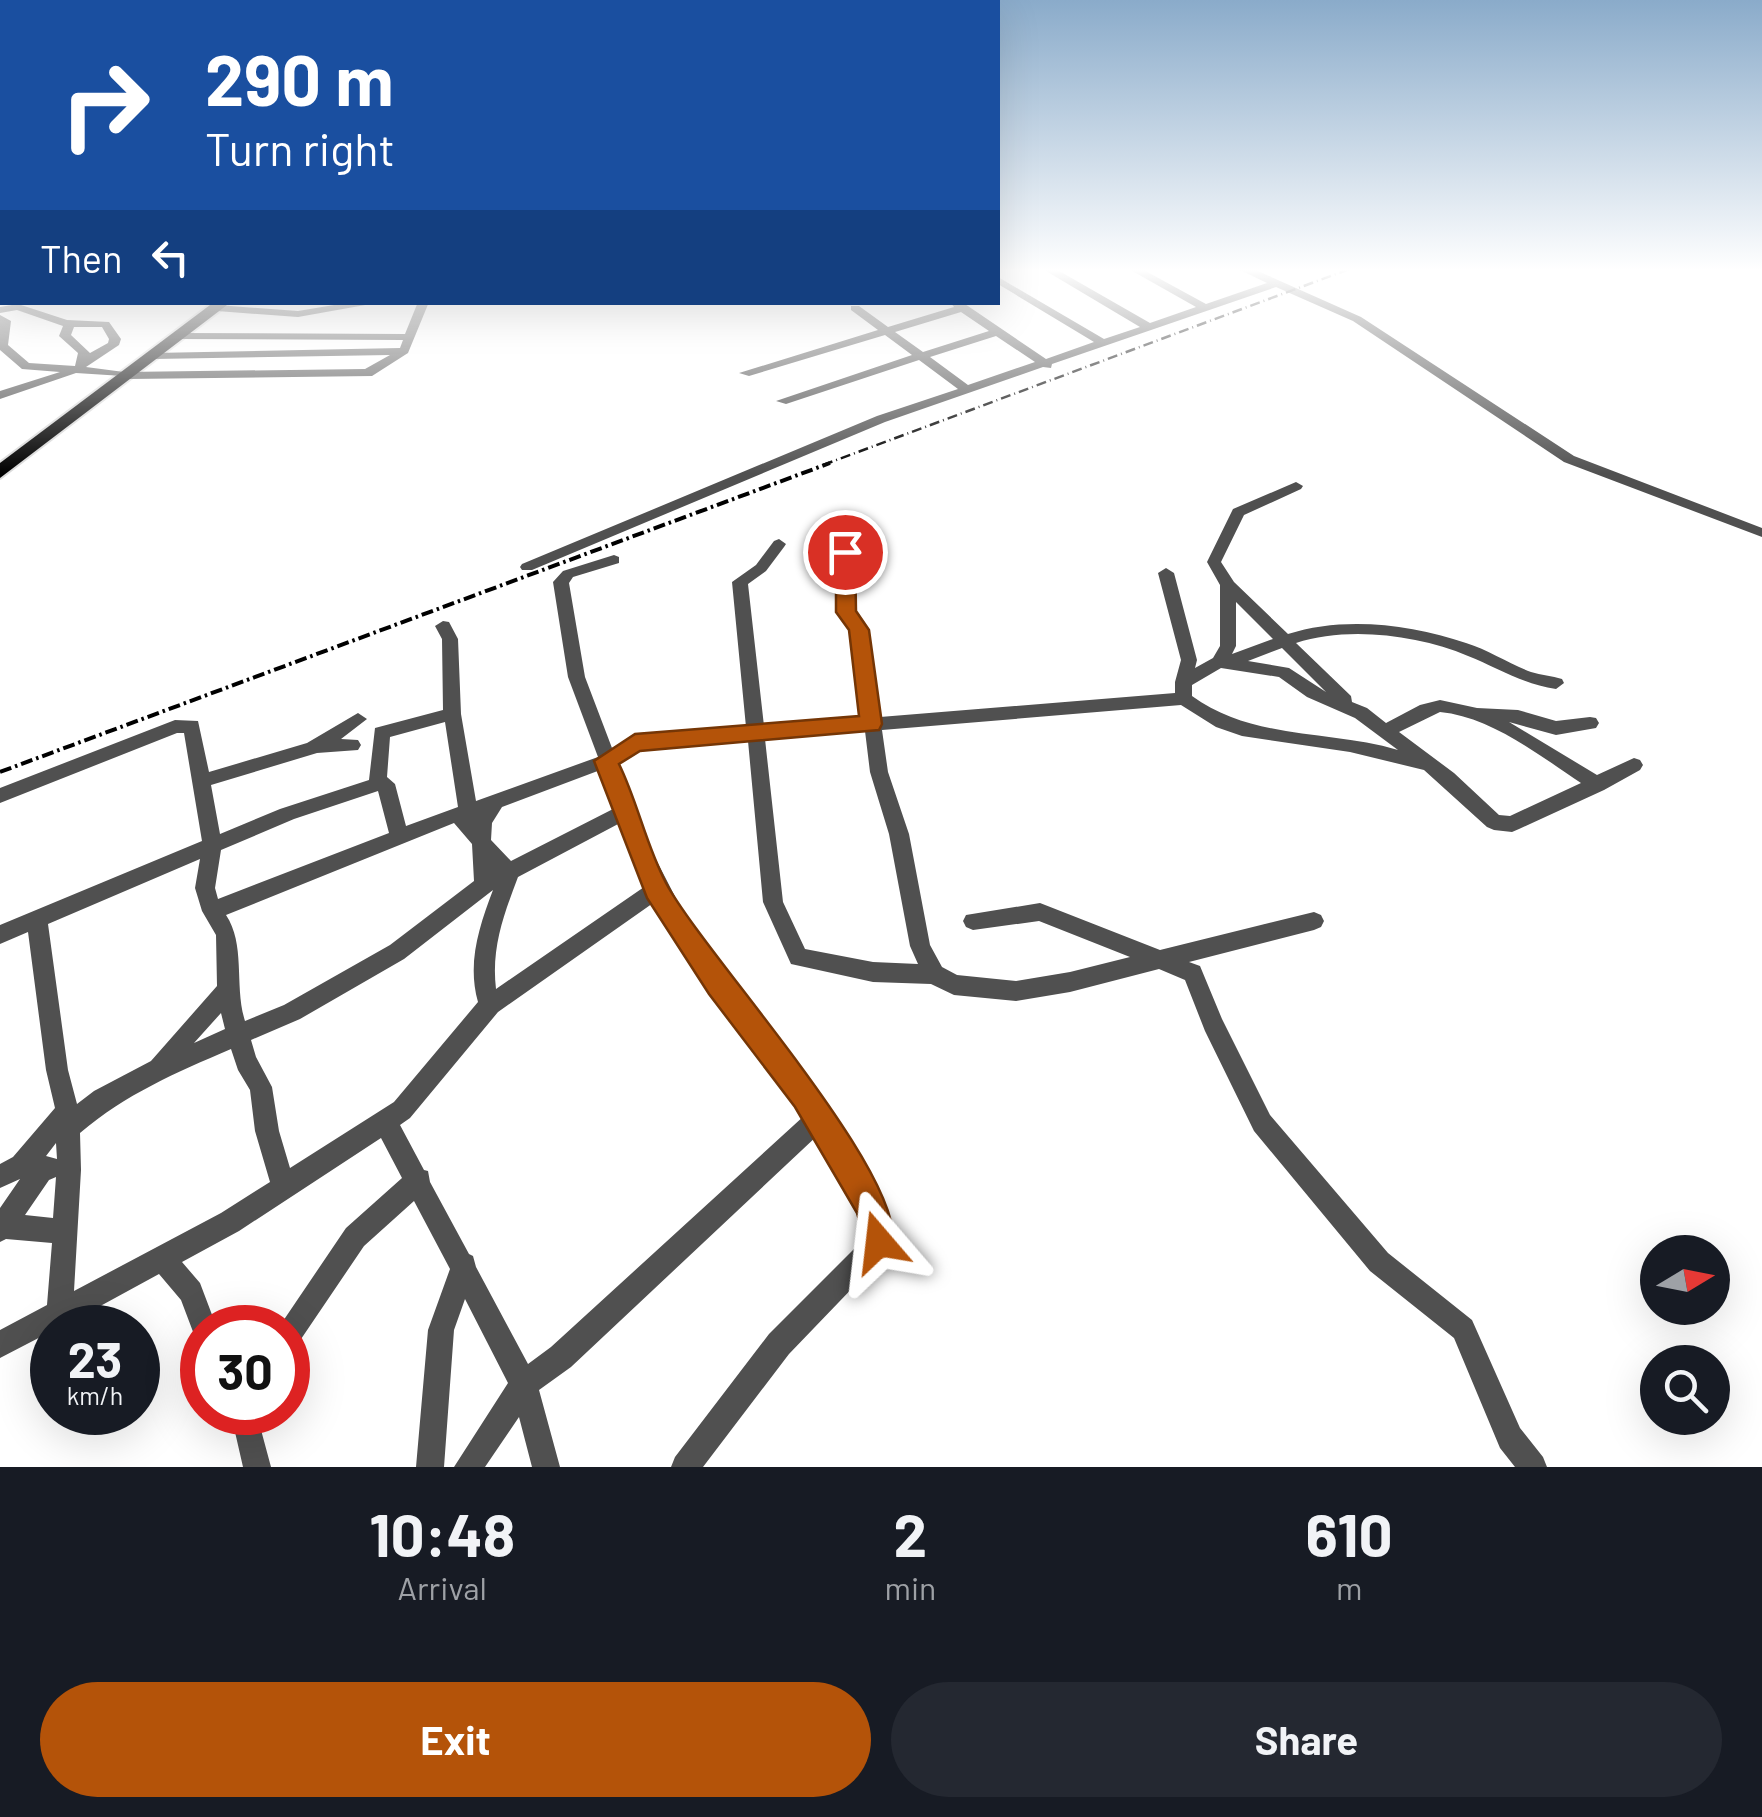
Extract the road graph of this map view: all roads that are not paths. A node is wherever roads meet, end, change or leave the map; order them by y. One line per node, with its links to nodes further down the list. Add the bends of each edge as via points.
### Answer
1 (66, 336): 22 (street, via 83,349)
2 (113, 336): 22 (street, via 110,347)
3 (174, 336): 24 (highway)
4 (180, 336): 18 (highway)
5 (232, 336): 13 (street)
6 (877, 336): 23 (street)
7 (894, 336): 20 (street)
8 (982, 336): 20 (street)
9 (1006, 336): 21 (street)
10 (1092, 336): 15 (street)
11 (1126, 336): 15 (street)
12 (1385, 336): 33 (street, via 1569,460)
13 (292, 337): 14 (street); 19 (street)
14 (409, 337): 17 (street)
15 (1105, 344): 21 (street)
16 (1, 346): 22 (street, via 26,366)
17 (404, 351): 19 (street); 25 (street, via 368,373)
18 (153, 356): 19 (street); 24 (highway)
19 (272, 356): 25 (street)
20 (921, 358): 26 (street); 28 (street)
21 (1047, 365): 26 (street)
22 (81, 366): 24 (street); 27 (street)
23 (745, 373)
24 (124, 374): 25 (street); 29 (highway); 30 (highway)
25 (251, 375)
26 (966, 389): 36 (street)
27 (0, 395)
28 (782, 402)
29 (0, 462)
30 (0, 472)
31 (1296, 486): 38 (street, via 1238,512 1214,562)
32 (839, 522): 49 (street, via 849,570 846,612 859,630)
33 (1762, 534)
34 (779, 544): 51 (street, via 740,582)
35 (614, 560): 54 (street, via 561,582 578,685)
36 (526, 567)
37 (1166, 574): 43 (street, via 1188,660)
38 (1228, 584): 40 (street); 41 (street, via 1228,646)
39 (442, 626): 45 (street, via 450,639)
40 (1282, 641): 41 (street, via 1248,658); 42 (street, via 1327,630 1396,635 1462,648 1514,675); 44 (street)
41 (1219, 662): 43 (street); 44 (street, via 1283,672)
42 (1556, 682)
43 (1183, 691): 49 (street); 56 (street, via 1210,716 1261,734 1351,745)
44 (1361, 713): 50 (street)
45 (452, 714): 58 (street, via 381,733); 62 (street)
46 (1478, 714): 48 (street, via 1518,716 1556,728); 50 (street, via 1440,706); 59 (street)
47 (358, 719): 53 (street)
48 (1590, 723)
49 (871, 724): 51 (street); 76 (street, via 920,946)
50 (1384, 731): 56 (street)
51 (755, 732): 54 (street, via 635,743); 76 (street, via 774,902 798,957 873,972)
52 (352, 745): 53 (street)
53 (313, 748): 57 (street)
54 (605, 761): 61 (street); 63 (street)
55 (1634, 765): 59 (street)
56 (1432, 767): 59 (street, via 1494,822 1512,824)
57 (201, 781): 60 (street, via 192,726 186,725); 66 (street)
58 (378, 784): 64 (street, via 386,784); 66 (street)
59 (1598, 786)
60 (0, 796)
61 (495, 802): 62 (street); 65 (street)
62 (462, 812): 64 (street); 65 (street)
63 (624, 812): 67 (street); 69 (street)
64 (399, 836): 70 (street)
65 (481, 842): 67 (street); 68 (street)
66 (212, 846): 70 (street, via 206,888); 71 (street)
67 (510, 873): 68 (street); 78 (street, via 492,912 481,973)
68 (484, 885): 79 (street, via 397,952 292,1012)
69 (656, 890): 78 (street); 81 (street)
70 (212, 911): 77 (street, via 226,933)
71 (37, 919): 74 (street); 82 (street)
72 (973, 921): 75 (street, via 1040,912)
73 (1314, 921): 75 (street)
74 (0, 935)
75 (1162, 957): 76 (street, via 1016,991 954,985); 104 (street, via 1193,973 1262,1123 1379,1262 1463,1328 1510,1438)
76 (934, 974)
77 (227, 990): 79 (street); 80 (street)
78 (490, 1005): 83 (street, via 402,1110)
79 (239, 1030): 80 (street); 86 (street, via 261,1087)
80 (154, 1070): 82 (street)
81 (819, 1118): 97 (street); 103 (street, via 873,1208 879,1242 779,1344)
82 (67, 1119): 84 (street); 84 (street)
83 (385, 1121): 85 (street); 86 (street)
84 (34, 1170): 87 (street); 88 (street)
85 (419, 1180): 90 (street, via 440,1232); 94 (street, via 355,1237)
86 (284, 1187): 89 (street)
87 (1, 1227): 88 (street)
88 (65, 1232): 91 (street)
89 (162, 1258): 92 (street); 93 (street)
90 (464, 1266): 97 (street); 100 (street, via 440,1330)
91 (60, 1305)
92 (70, 1305)
93 (196, 1305)
94 (309, 1305)
95 (30, 1328): 96 (street)
96 (0, 1345)
97 (524, 1384): 101 (street); 102 (street)
98 (248, 1435): 99 (street)
99 (256, 1467)
100 (430, 1467)
101 (468, 1467)
102 (546, 1467)
103 (685, 1467)
104 (1533, 1467)

